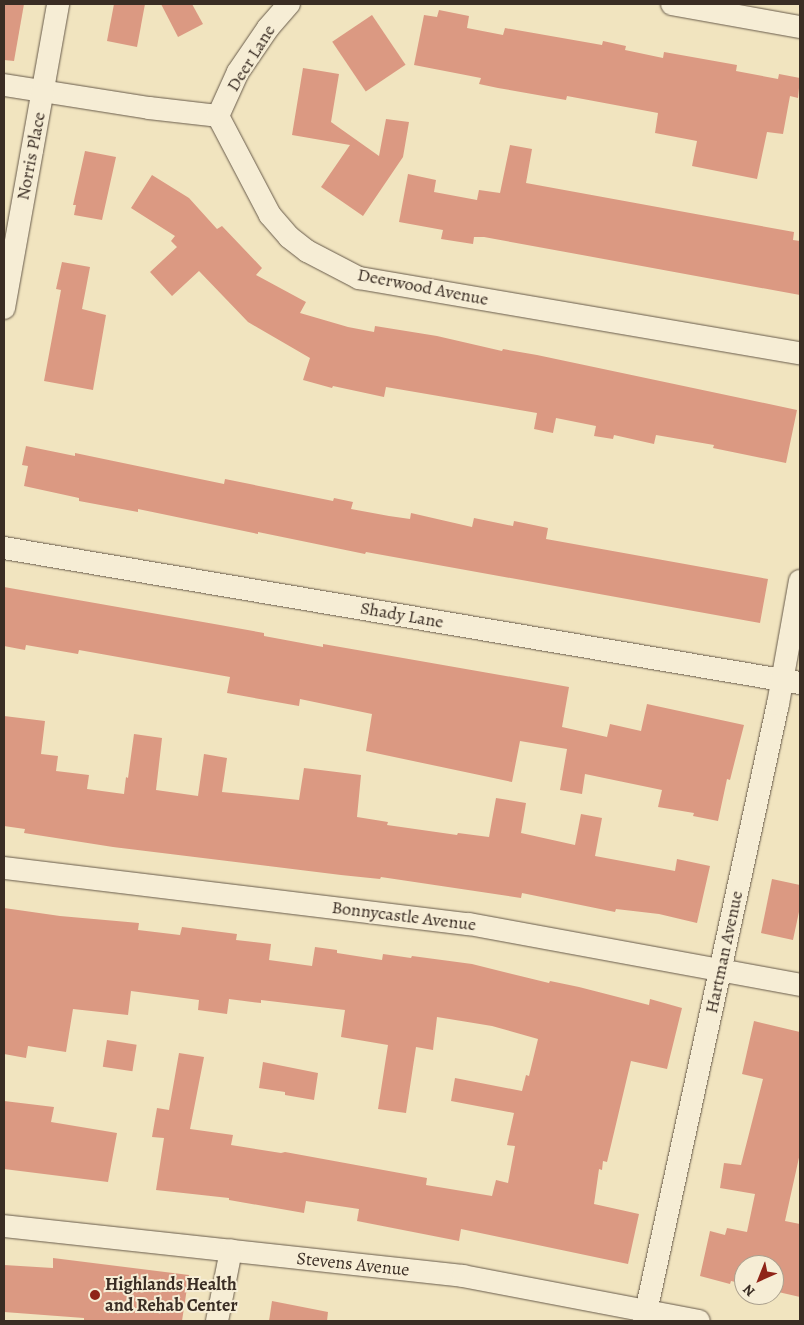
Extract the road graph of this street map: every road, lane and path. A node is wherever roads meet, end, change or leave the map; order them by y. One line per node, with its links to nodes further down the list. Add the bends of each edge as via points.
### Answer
1 (58, 4): 6 (street, Norris Place)
2 (289, 4): 7 (street, Deer Lane, via 238,72)
3 (672, 4): 4 (street)
4 (800, 27)
5 (4, 85): 6 (street)
6 (43, 92): 7 (street); 8 (street, Norris Place)
7 (218, 116): 9 (street, Deerwood Avenue, via 270,215 289,237 307,251 359,278)
8 (4, 308)
9 (800, 353)
10 (4, 548): 12 (street, Shady Lane)
11 (800, 581): 12 (street, Hartman Avenue)
12 (791, 682): 14 (street, Hartman Avenue)
13 (4, 868): 14 (street, Bonnycastle Avenue, via 469,924)
14 (719, 970): 15 (street, Bonnycastle Avenue); 18 (street, Hartman Avenue)
15 (800, 985)
16 (4, 1226): 17 (street, Stevens Avenue)
17 (231, 1250): 18 (street, Stevens Avenue, via 463,1276); 19 (street)
18 (645, 1317): 20 (street, Stevens Avenue)
19 (217, 1321)
20 (699, 1321)

